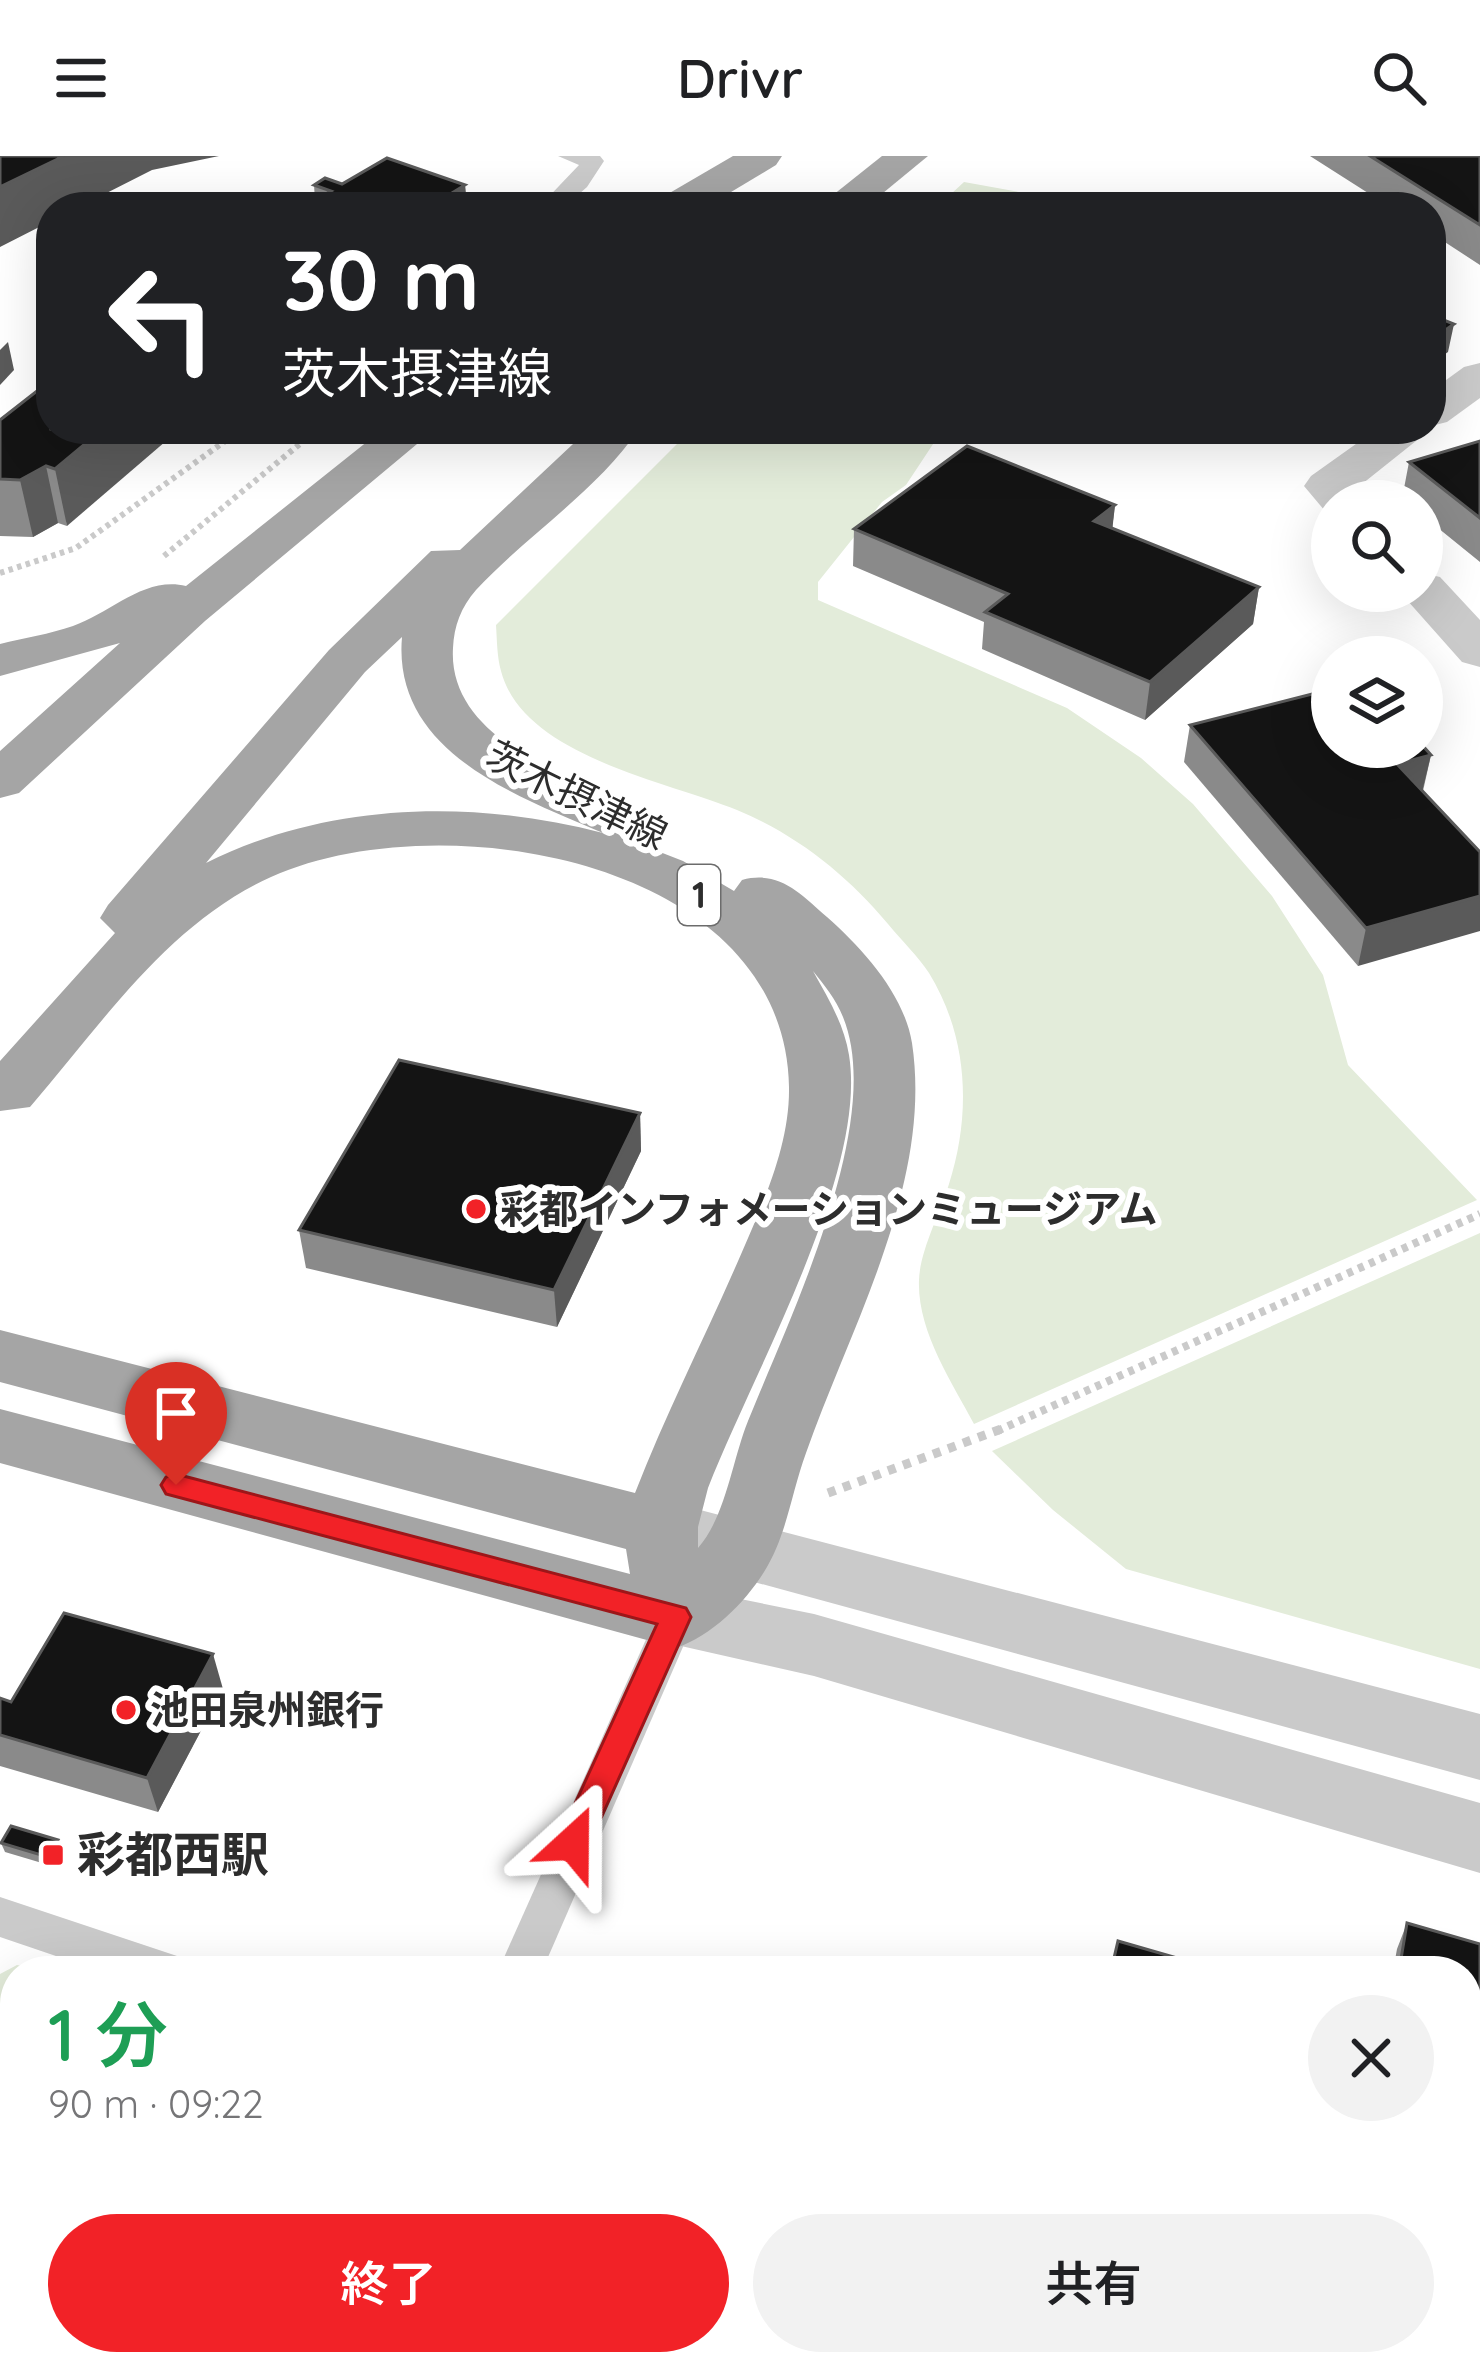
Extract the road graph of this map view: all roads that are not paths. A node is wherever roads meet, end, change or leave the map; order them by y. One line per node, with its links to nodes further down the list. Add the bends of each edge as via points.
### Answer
1 (568, 156): 4 (lane, via 593,161)
2 (762, 156): 5 (main road)
3 (908, 156): 6 (main road)
4 (567, 192)
5 (701, 192)
6 (859, 192)
7 (1480, 377): 8 (street)
8 (1446, 401)
9 (394, 444): 14 (main road)
10 (577, 444): 19 (main road, 茨木摂津線 / 1, via 389,618 240,782 108,943)
11 (600, 444): 23 (main road, 茨木摂津線 / 1, via 449,590 428,632 425,668 443,716 490,757 540,785 696,853 765,895 850,981 877,1027 883,1135 870,1186)
12 (1387, 444): 13 (street)
13 (1336, 480)
14 (350, 481): 17 (main road, via 273,520 134,618 72,644); 18 (main road, via 187,610)
15 (1443, 611): 16 (street)
16 (1480, 651)
17 (0, 660)
18 (0, 781)
19 (4, 1097): 22 (main road, 茨木摂津線 / 1, via 183,905 260,861 314,843 420,829 532,835 617,856 707,900 760,944 801,999 815,1035 820,1126 806,1180)
20 (0, 1356): 22 (main road)
21 (0, 1436): 24 (main road)
22 (662, 1529): 23 (street); 24 (main road, 茨木摂津線 / 1)
23 (739, 1550): 24 (main road, 茨木摂津線 / 1); 25 (street)
24 (676, 1617): 26 (street, via 814,1645); 29 (lane)
25 (1480, 1747)
26 (1480, 1838)
27 (0, 1917): 28 (lane)
28 (116, 1956)
29 (522, 1956)

